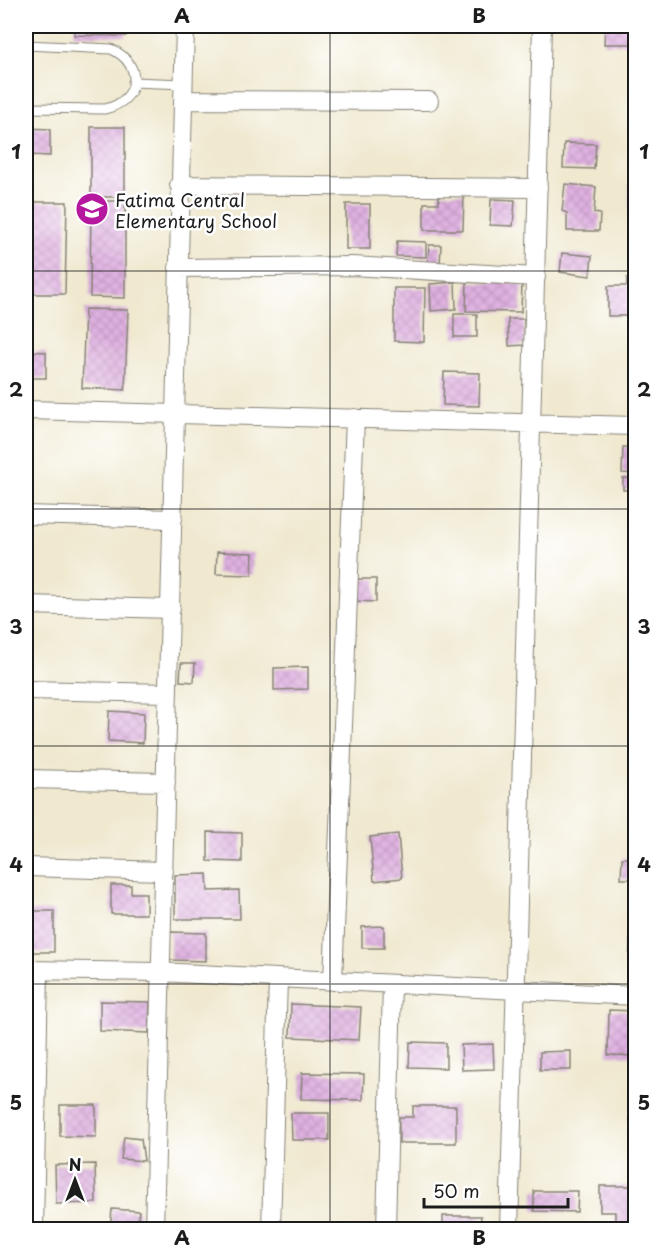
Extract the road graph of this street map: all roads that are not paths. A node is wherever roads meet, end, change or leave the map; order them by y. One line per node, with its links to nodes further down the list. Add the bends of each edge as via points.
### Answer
1 (185, 26): 5 (street)
2 (542, 26): 9 (street)
3 (26, 45): 4 (lane, via 111,49 122,53 130,63)
4 (133, 82): 5 (lane); 7 (lane, via 132,93 125,102 105,109)
5 (183, 92): 6 (street); 8 (street)
6 (429, 100)
7 (26, 108)
8 (179, 185): 9 (street); 10 (street)
9 (538, 188): 11 (street)
10 (178, 268): 11 (street, via 353,266); 13 (street)
11 (536, 277): 15 (street)
12 (26, 410): 13 (street)
13 (176, 415): 14 (street); 18 (street)
14 (355, 418): 15 (street); 30 (street)
15 (533, 424): 16 (street); 32 (street)
16 (636, 426)
17 (26, 515): 18 (street)
18 (173, 519): 20 (street)
19 (26, 605): 20 (street)
20 (171, 609): 22 (street)
21 (26, 690): 22 (street)
22 (168, 693): 24 (street)
23 (26, 779): 24 (street)
24 (166, 782): 26 (street)
25 (26, 867): 26 (street)
26 (164, 871): 28 (street)
27 (32, 970): 28 (street); 34 (street)
28 (159, 972): 29 (street); 35 (street)
29 (278, 978): 30 (street); 36 (street)
30 (333, 981): 31 (street)
31 (392, 984): 32 (street); 37 (street)
32 (516, 992): 33 (street); 38 (street)
33 (636, 996)
34 (34, 1230)
35 (154, 1230)
36 (271, 1230)
37 (386, 1230)
38 (509, 1230)

